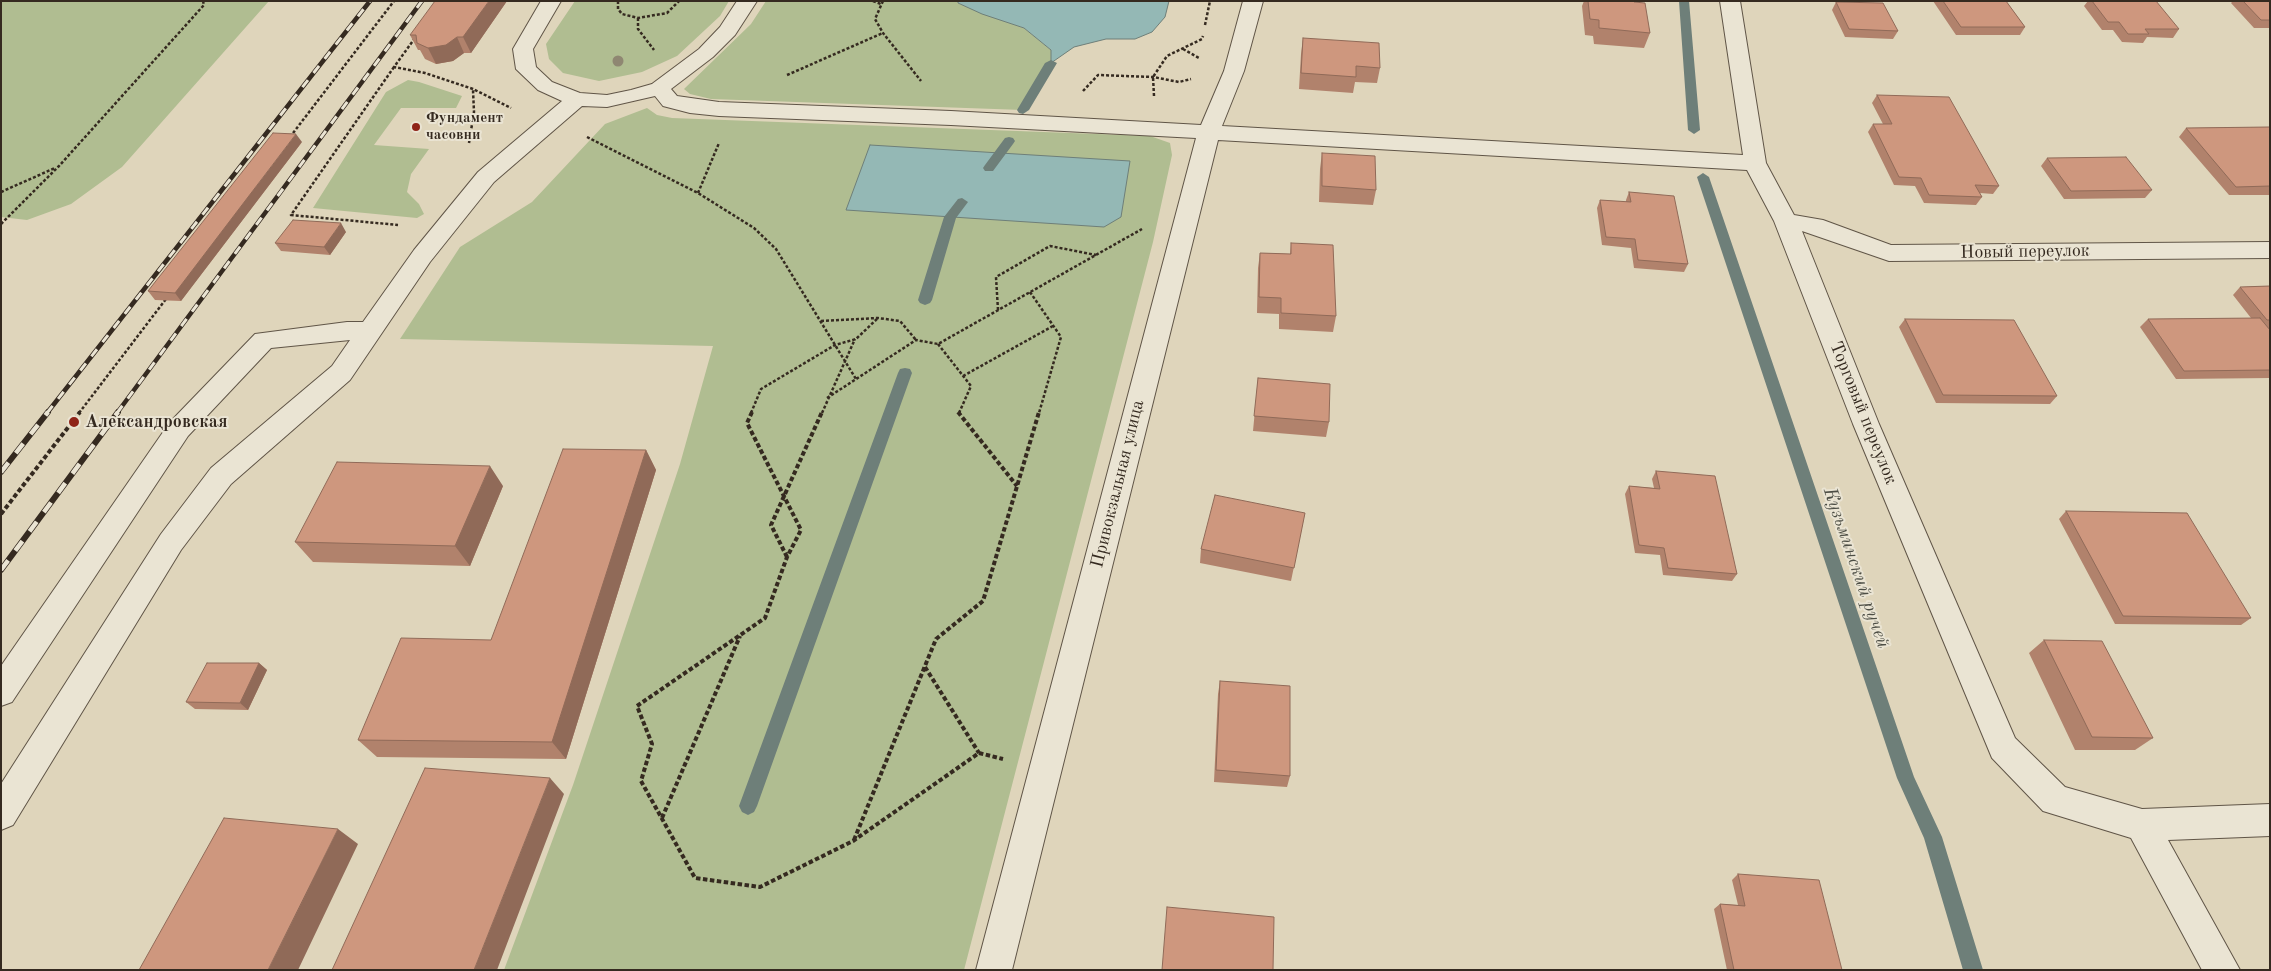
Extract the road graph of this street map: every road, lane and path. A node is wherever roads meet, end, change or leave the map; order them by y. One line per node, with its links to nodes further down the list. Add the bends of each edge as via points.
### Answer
1 (203, 1): 30 (path, via 204,5)
2 (394, 1): 28 (path)
3 (551, 1): 23 (street, via 523,49 526,69 545,86)
4 (618, 1): 5 (path, via 622,14 638,18 658,16)
5 (680, 1)
6 (747, 1): 20 (street, via 728,31 706,53)
7 (873, 1): 11 (path)
8 (1210, 1): 14 (path, via 1202,39)
9 (1253, 1): 27 (street, Привокзальная улица, via 1234,71)
10 (1730, 1): 29 (street, Торговый переулок)
11 (882, 3): 12 (path, via 875,20)
12 (882, 33): 19 (path); 25 (path, via 738,98)
13 (416, 38): 16 (path)
14 (1183, 48): 15 (path); 17 (path, via 1167,56)
15 (1204, 63)
16 (394, 67): 21 (path, via 425,73); 37 (path, via 291,215)
17 (1153, 76): 18 (path, via 1179,82); 22 (path, via 1098,75); 24 (path)
18 (1194, 79)
19 (923, 84)
20 (659, 88): 23 (street, via 607,101); 25 (street, via 670,101)
21 (473, 89): 26 (path); 31 (path, via 474,112 467,149)
22 (1080, 95)
23 (577, 98): 26 (street)
24 (1154, 104)
25 (732, 109): 27 (street); 33 (path)
26 (547, 125): 31 (street); 33 (path, via 588,137)
27 (1209, 132): 29 (street); 63 (street, Привокзальная улица)
28 (285, 143)
29 (1755, 163): 34 (street, Торговый переулок)
30 (59, 166): 32 (path); 35 (path)
31 (486, 177): 37 (street)
32 (1, 192)
33 (698, 193): 44 (path, via 754,228 776,250)
34 (1786, 221): 38 (street, Новый переулок, via 1815,226 1889,253); 67 (street, Торговый переулок, via 1866,424 2003,748 2055,800)
35 (1, 224)
36 (1149, 226): 39 (path)
37 (444, 229): 46 (street)
38 (2270, 250)
39 (1097, 255): 40 (path); 42 (path, via 1050,246 996,277)
40 (1030, 292): 42 (path); 45 (path)
41 (170, 293): 57 (path)
42 (998, 310): 49 (path)
43 (878, 318): 44 (path); 47 (path); 48 (path, via 900,321)
44 (821, 321): 50 (path)
45 (1053, 326): 52 (path); 55 (path, via 1061,337)
46 (371, 331): 61 (street, via 264,340 179,430); 64 (street, via 341,373 221,476 176,534)
47 (856, 339): 50 (path); 51 (path)
48 (916, 340): 49 (path); 53 (path)
49 (938, 344): 52 (path)
50 (836, 345): 51 (path); 56 (path, via 761,390 747,424)
51 (844, 362): 53 (path); 54 (path)
52 (963, 376): 55 (path, via 970,386 958,412)
53 (856, 379): 54 (path)
54 (827, 398): 56 (path)
55 (1017, 486): 60 (path, via 983,601 936,639)
56 (784, 495): 58 (path, via 771,524); 58 (path, via 802,530)
57 (1, 514)
58 (787, 557): 59 (path, via 765,618)
59 (740, 635): 65 (path); 65 (path, via 637,706 652,744 642,781)
60 (924, 667): 62 (path); 68 (path)
61 (1, 692)
62 (979, 753): 63 (path); 68 (path)
63 (1045, 769): 69 (street, Привокзальная улица)
64 (1, 814)
65 (662, 818): 68 (path, via 695,878 760,887)
66 (2270, 820): 67 (street)
67 (2142, 825): 70 (street)
68 (854, 841)
69 (994, 970)
70 (2222, 970)

